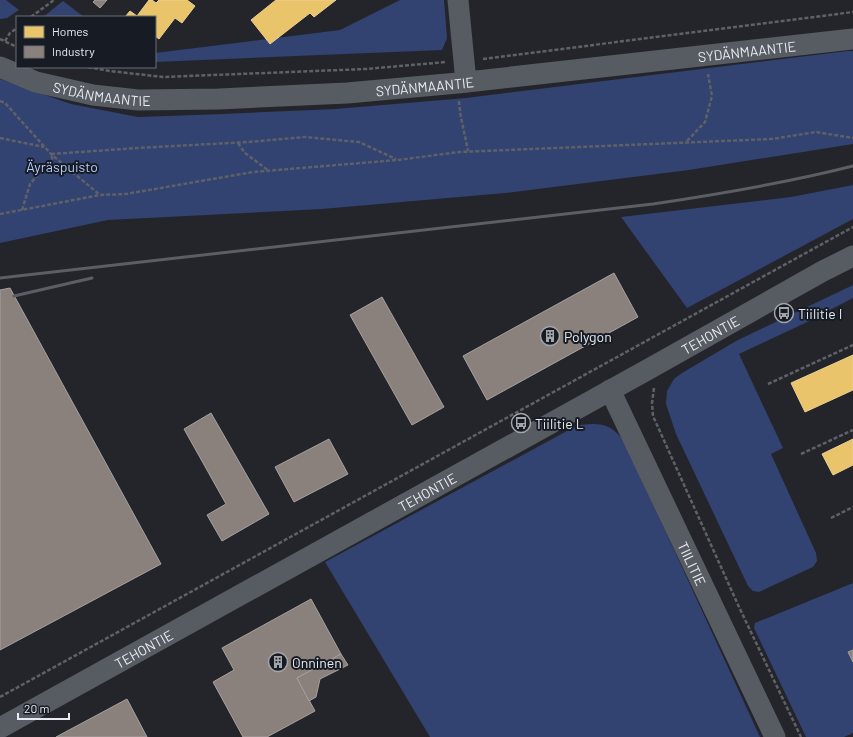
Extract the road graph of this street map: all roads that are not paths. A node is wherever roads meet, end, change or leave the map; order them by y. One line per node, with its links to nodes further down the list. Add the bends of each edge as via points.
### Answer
1 (458, 0): 4 (street)
2 (853, 39): 4 (street, SYDÄNMAANTIE)
3 (0, 67): 4 (street, SYDÄNMAANTIE, via 51,86 94,95 138,100 347,93)
4 (462, 82)
5 (853, 256): 6 (street, TEHONTIE)
6 (610, 390): 7 (street, TEHONTIE); 8 (street, TIILITIE)
7 (0, 728)
8 (775, 737)

